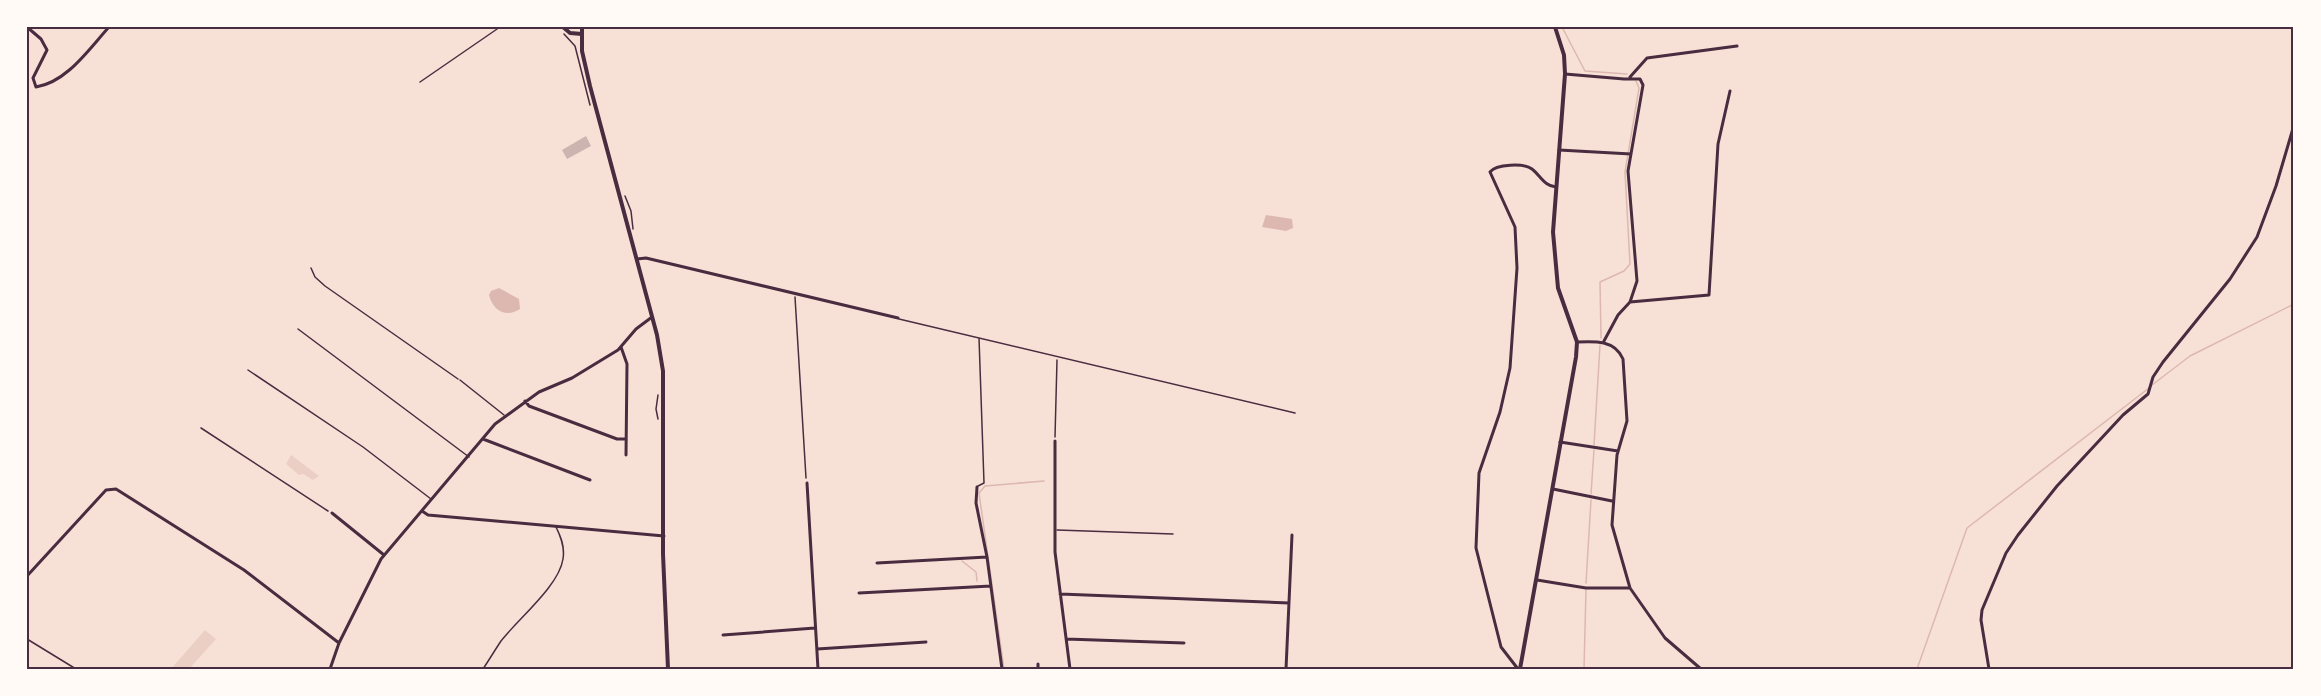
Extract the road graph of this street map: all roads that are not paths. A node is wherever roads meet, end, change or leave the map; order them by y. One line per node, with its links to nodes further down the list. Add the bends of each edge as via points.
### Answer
1 (27, 27): 2 (street, via 47,50 33,78 36,87 64,73)
2 (109, 27)
3 (563, 27): 6 (street, via 570,33)
4 (582, 27): 6 (street)
5 (1555, 27): 8 (street)
6 (582, 34): 15 (street, via 590,86)
7 (1737, 46): 9 (street, via 1647,58)
8 (1565, 74): 9 (street); 12 (street)
9 (1630, 77): 13 (street, via 1640,79 1643,85)
10 (1730, 91): 16 (street, via 1718,144 1709,296)
11 (2294, 125): 75 (street, via 2276,186 2249,251 2163,362 2150,390 2057,486 2006,553 1982,610)
12 (1559, 150): 13 (street); 14 (street)
13 (1629, 154): 16 (street, via 1637,280)
14 (1557, 187): 22 (street, via 1555,267 1558,288); 73 (street, via 1544,182 1526,166 1498,166 1490,172 1515,227 1517,268 1510,368 1479,473 1476,548 1501,647)
15 (637, 259): 17 (street); 18 (street, via 710,271)
16 (1630, 302): 21 (street)
17 (652, 316): 23 (street); 48 (street, via 663,371)
18 (898, 318): 20 (lane)
19 (298, 329): 35 (lane)
20 (979, 338): 27 (lane); 38 (lane, via 984,483)
21 (1604, 341): 22 (street); 33 (street, via 1623,359 1627,421)
22 (1577, 342): 32 (street)
23 (621, 347): 26 (street, via 599,363); 29 (street, via 627,364)
24 (248, 370): 40 (lane)
25 (460, 380): 28 (lane)
26 (525, 401): 28 (street); 29 (street, via 529,406)
27 (1295, 413)
28 (505, 416): 30 (street)
29 (626, 439): 34 (street)
30 (483, 440): 35 (street); 36 (street)
31 (1055, 441): 45 (street)
32 (1560, 442): 33 (street); 39 (street)
33 (1618, 451): 41 (street)
34 (626, 455)
35 (469, 457): 40 (street)
36 (590, 480)
37 (807, 483): 59 (street)
38 (977, 487): 50 (street, via 976,503)
39 (1553, 489): 41 (street); 53 (street)
40 (432, 499): 42 (street)
41 (1612, 501): 55 (street, via 1612,525)
42 (422, 511): 44 (street, via 478,521); 49 (street)
43 (332, 513): 49 (street)
44 (555, 526): 48 (street); 67 (lane, via 563,546 558,572)
45 (1055, 530): 46 (lane); 57 (street)
46 (1173, 534)
47 (1292, 535): 58 (street)
48 (664, 536): 68 (street)
49 (384, 555): 63 (street)
50 (987, 557): 51 (street); 54 (street)
51 (877, 563)
52 (27, 576): 63 (street, via 106,490 116,489 244,570)
53 (1537, 580): 55 (street, via 1586,588); 73 (street)
54 (991, 586): 56 (street); 70 (street)
55 (1630, 588): 74 (street, via 1665,638)
56 (859, 593)
57 (1060, 594): 58 (street); 61 (street)
58 (1289, 603): 72 (street)
59 (815, 628): 60 (street); 65 (street)
60 (723, 635)
61 (1066, 639): 64 (street); 71 (street)
62 (926, 642): 65 (street)
63 (339, 643): 66 (street)
64 (1184, 643)
65 (817, 649): 69 (street)
66 (330, 669)
67 (483, 669)
68 (669, 669)
69 (818, 669)
70 (1002, 669)
71 (1070, 669)
72 (1286, 669)
73 (1519, 669)
74 (1701, 669)
75 (1989, 669)

